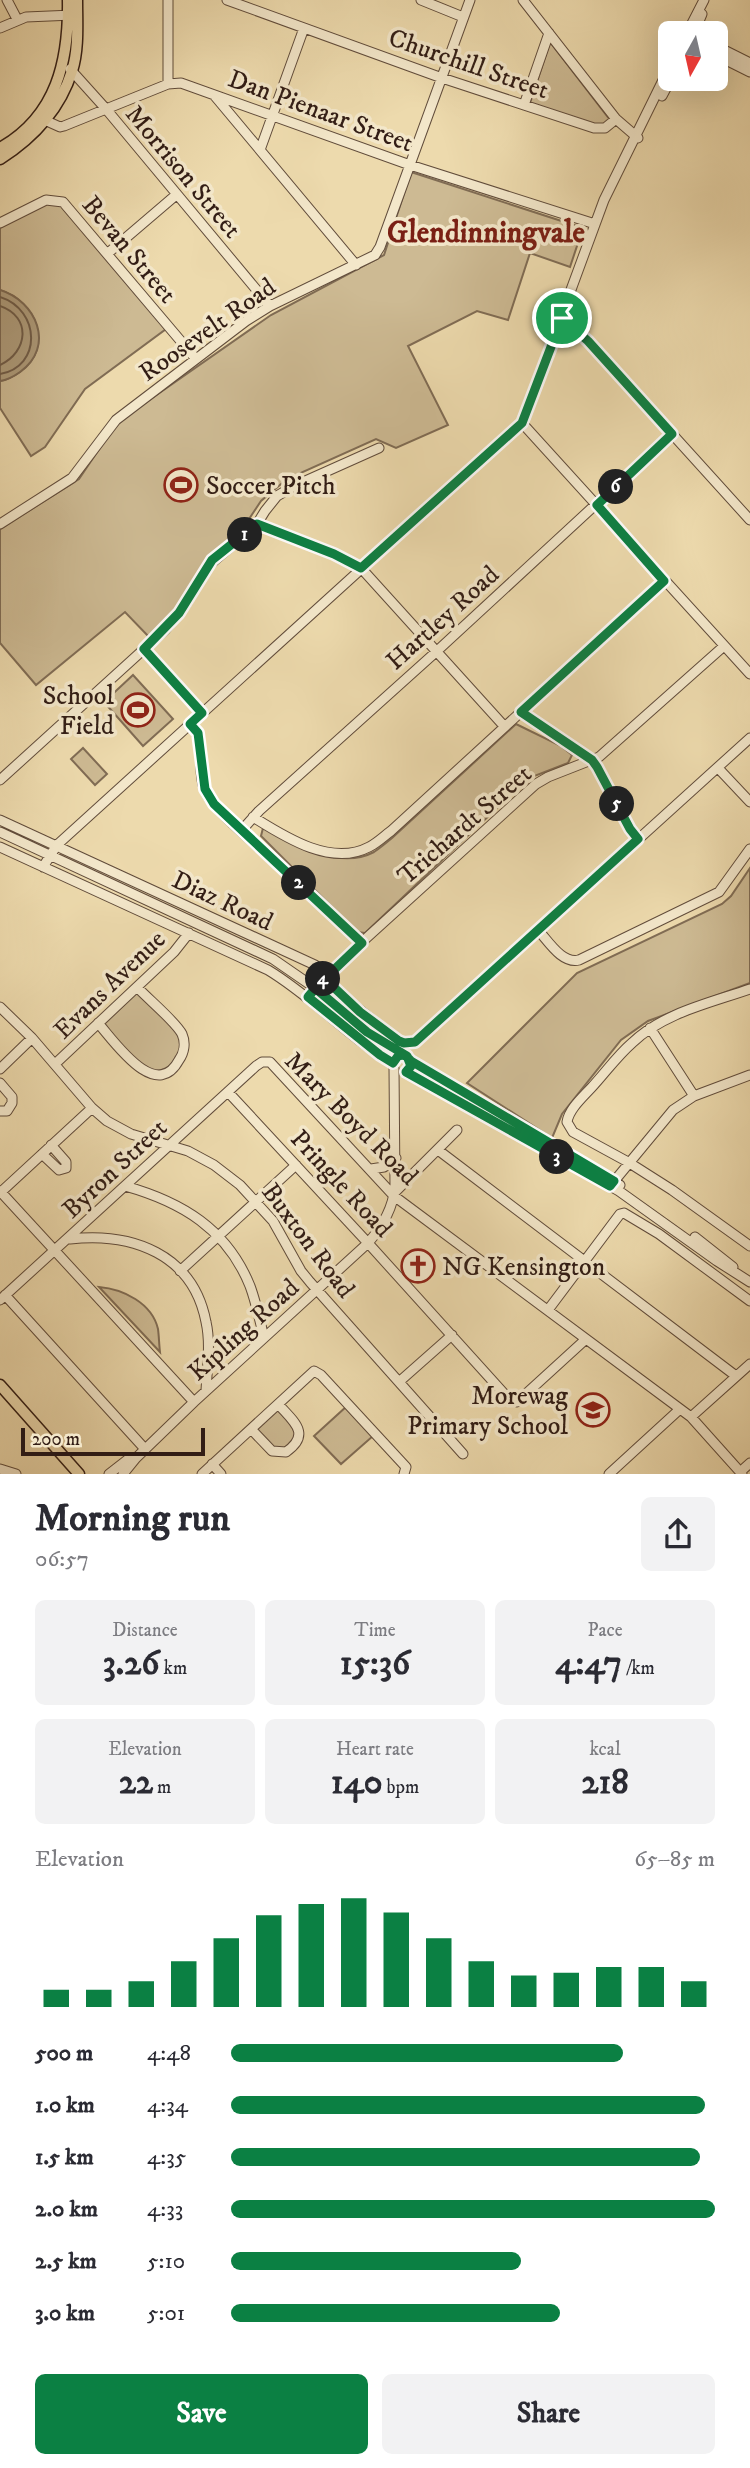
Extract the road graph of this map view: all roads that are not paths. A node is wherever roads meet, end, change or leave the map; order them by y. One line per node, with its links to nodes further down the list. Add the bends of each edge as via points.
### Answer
1 (7, 0): 12 (street)
2 (68, 0): 10 (main road)
3 (77, 0): 10 (main road)
4 (168, 0): 23 (street)
5 (227, 0): 15 (street, Churchill Street)
6 (421, 0): 11 (street)
7 (470, 0): 11 (street, Roosevelt Road)
8 (523, 0): 16 (street)
9 (706, 0): 13 (street)
10 (73, 15): 12 (street); 20 (main road)
11 (463, 17): 22 (street, Roosevelt Road)
12 (17, 19): 14 (street)
13 (696, 21)
14 (0, 28)
15 (304, 28): 22 (street, Churchill Street); 29 (street)
16 (549, 33): 27 (street); 31 (street)
17 (728, 52): 19 (street)
18 (728, 61): 21 (street)
19 (750, 63)
20 (68, 68): 28 (street, Morrison Street); 30 (main road, via 59,100)
21 (750, 72)
22 (442, 78): 27 (street, Churchill Street); 36 (street, Roosevelt Road)
23 (169, 84): 26 (street, Dan Pienaar Street, via 181,83); 28 (street)
24 (658, 91): 32 (street)
25 (664, 91): 32 (street)
26 (213, 94): 29 (street, Dan Pienaar Street); 34 (street)
27 (524, 105): 31 (street, Churchill Street, via 599,129)
28 (106, 109): 30 (street, via 64,126); 37 (street, Morrison Street)
29 (273, 115): 34 (street); 36 (street, Dan Pienaar Street)
30 (41, 119): 33 (main road); 35 (main road, via 33,134)
31 (617, 119): 32 (street)
32 (637, 134): 39 (street)
33 (0, 148)
34 (260, 150): 41 (street)
35 (0, 159)
36 (410, 165): 39 (street, Dan Pienaar Street); 41 (street, Roosevelt Road, via 380,247 372,258)
37 (176, 195): 40 (street); 42 (street, Morrison Street)
38 (0, 223): 40 (street, Bevan Street, via 42,202 58,200)
39 (595, 224): 43 (street)
40 (107, 254): 44 (street, Bevan Street)
41 (356, 265): 42 (street, Roosevelt Road)
42 (270, 306): 44 (street, Roosevelt Road)
43 (562, 318): 45 (street); 46 (street)
44 (196, 359): 50 (street, Roosevelt Road, via 116,420 72,478)
45 (522, 423): 48 (street); 52 (street)
46 (672, 434): 48 (street, Hartley Road); 49 (street)
47 (379, 448): 51 (street, via 285,491 270,503)
48 (597, 505): 53 (street); 56 (street, Hartley Road)
49 (750, 520)
50 (0, 524)
51 (257, 524): 52 (street); 55 (street, via 212,560 179,613)
52 (361, 568): 56 (street); 59 (street)
53 (664, 581): 54 (street); 58 (street)
54 (724, 646): 57 (street); 63 (street, Trichardt Street)
55 (144, 649): 59 (street); 65 (street)
56 (438, 651): 61 (street); 67 (street, Hartley Road)
57 (749, 671)
58 (521, 712): 61 (street); 63 (street)
59 (202, 713): 60 (street)
60 (190, 724): 69 (street, via 200,741 205,789); 72 (street)
61 (504, 726): 67 (street, via 391,831 361,850 337,854 318,850)
62 (750, 738): 64 (street)
63 (592, 760): 71 (street); 79 (street, Trichardt Street, via 536,784)
64 (718, 768): 66 (street); 71 (street)
65 (0, 780)
66 (750, 802)
67 (253, 817): 69 (street, Hartley Road)
68 (0, 820): 72 (street, Diaz Road)
69 (241, 831): 79 (street)
70 (0, 832): 75 (street, Diaz Road)
71 (638, 839): 77 (street)
72 (57, 845): 75 (street); 80 (street, Diaz Road, via 310,963)
73 (0, 846): 76 (street, Diaz Road)
74 (750, 849): 77 (street, via 719,892 579,960 564,958)
75 (49, 855): 76 (street); 82 (street, Diaz Road, via 258,951)
76 (43, 867): 78 (street, Diaz Road)
77 (538, 930): 80 (street, Diaz Road, via 410,1043 399,1041 360,1012)
78 (189, 933): 81 (street, Evans Avenue); 84 (street, Diaz Road, via 268,970)
79 (362, 943): 80 (street, Trichardt Street)
80 (324, 978): 82 (street, Trichardt Street)
81 (137, 987): 86 (street, Evans Avenue); 86 (street, via 182,1034 183,1050 173,1068 159,1074 141,1070)
82 (315, 988): 84 (street, Trichardt Street); 89 (street, Diaz Road, via 367,1032)
83 (750, 989): 87 (street)
84 (308, 997): 92 (street, Diaz Road)
85 (0, 1007): 88 (street, Buxton Road)
86 (98, 1023): 90 (street, Evans Avenue)
87 (650, 1028): 99 (street); 108 (street, via 632,1042 567,1122 573,1132)
88 (32, 1038): 90 (street, Buxton Road); 93 (street)
89 (407, 1058): 92 (street, via 398,1056); 94 (street, via 410,1068); 111 (street, Diaz Road)
90 (55, 1064): 100 (street, Buxton Road)
91 (256, 1066): 98 (street, Byron Street); 110 (street, Mary Boyd Road, via 272,1063)
92 (394, 1066): 94 (street); 97 (street, Kipling Road)
93 (0, 1069)
94 (404, 1074): 97 (street, Kipling Road); 111 (street, Diaz Road)
95 (750, 1074): 99 (street)
96 (0, 1083): 101 (street, via 12,1103 7,1111)
97 (396, 1090): 107 (street, Kipling Road)
98 (228, 1092): 103 (street, Byron Street); 109 (street, Pringle Road)
99 (694, 1096): 108 (street, via 673,1110)
100 (92, 1108): 103 (street, Buxton Road, via 131,1134); 104 (street)
101 (0, 1111)
102 (457, 1130): 105 (street, Kipling Road)
103 (169, 1144): 112 (street, Byron Street); 115 (street, Buxton Road, via 214,1165)
104 (51, 1145): 106 (street); 106 (street, via 66,1161 66,1168 57,1169)
105 (438, 1150): 114 (street, Kipling Road); 121 (street)
106 (42, 1154): 113 (street)
107 (396, 1158): 110 (street); 114 (street, Kipling Road)
108 (628, 1162): 111 (street); 119 (street)
109 (296, 1165): 115 (street); 118 (street, Pringle Road)
110 (371, 1169): 114 (street, Mary Boyd Road)
111 (612, 1184): 123 (street, Diaz Road)
112 (125, 1186): 116 (street, via 168,1199); 117 (street, Byron Street)
113 (0, 1191): 120 (street)
114 (394, 1194): 118 (street, Kipling Road, via 382,1225); 127 (street, Mary Boyd Road)
115 (257, 1201): 116 (street); 124 (street, Buxton Road)
116 (218, 1237): 122 (street); 129 (street, via 246,1277)
117 (69, 1239): 120 (street, Byron Street); 122 (street, via 108,1237 134,1242 163,1256)
118 (368, 1242): 124 (street, Kipling Road); 128 (street, Pringle Road)
119 (750, 1246)
120 (55, 1250): 125 (street, Byron Street); 138 (street)
121 (584, 1262): 126 (street, via 622,1213); 127 (street); 132 (street)
122 (180, 1272): 135 (street, via 206,1320)
123 (750, 1283)
124 (316, 1290): 129 (street, Kipling Road); 133 (street, Buxton Road)
125 (3, 1298): 144 (street)
126 (750, 1301)
127 (548, 1310): 130 (street, Mary Boyd Road)
128 (452, 1335): 133 (street); 137 (street, Pringle Road)
129 (264, 1338): 135 (street, Kipling Road)
130 (586, 1339): 139 (street); 141 (street, Mary Boyd Road)
131 (750, 1364): 132 (street)
132 (736, 1376): 142 (street)
133 (400, 1381): 145 (street, Buxton Road)
134 (0, 1385): 153 (main road)
135 (206, 1391): 138 (street, Kipling Road)
136 (0, 1394): 153 (main road)
137 (508, 1398)
138 (194, 1402): 144 (street, Kipling Road)
139 (517, 1402)
140 (278, 1404): 143 (street); 143 (street, via 298,1427 296,1445 286,1452 272,1451); 151 (street, via 314,1371)
141 (680, 1409): 142 (street, Mary Boyd Road); 158 (street)
142 (691, 1417): 150 (street, Mary Boyd Road)
143 (251, 1429): 148 (street)
144 (145, 1449): 146 (street, Kipling Road)
145 (463, 1454)
146 (136, 1458): 154 (street, Kipling Road); 155 (street, Kipling Road)
147 (750, 1463): 150 (street)
148 (212, 1464): 156 (street); 157 (street)
149 (0, 1469): 152 (street)
150 (739, 1470): 159 (street)
151 (405, 1471)
152 (16, 1474)
153 (72, 1474)
154 (109, 1474)
155 (123, 1474)
156 (202, 1474)
157 (221, 1474)
158 (609, 1474)
159 (726, 1474)

